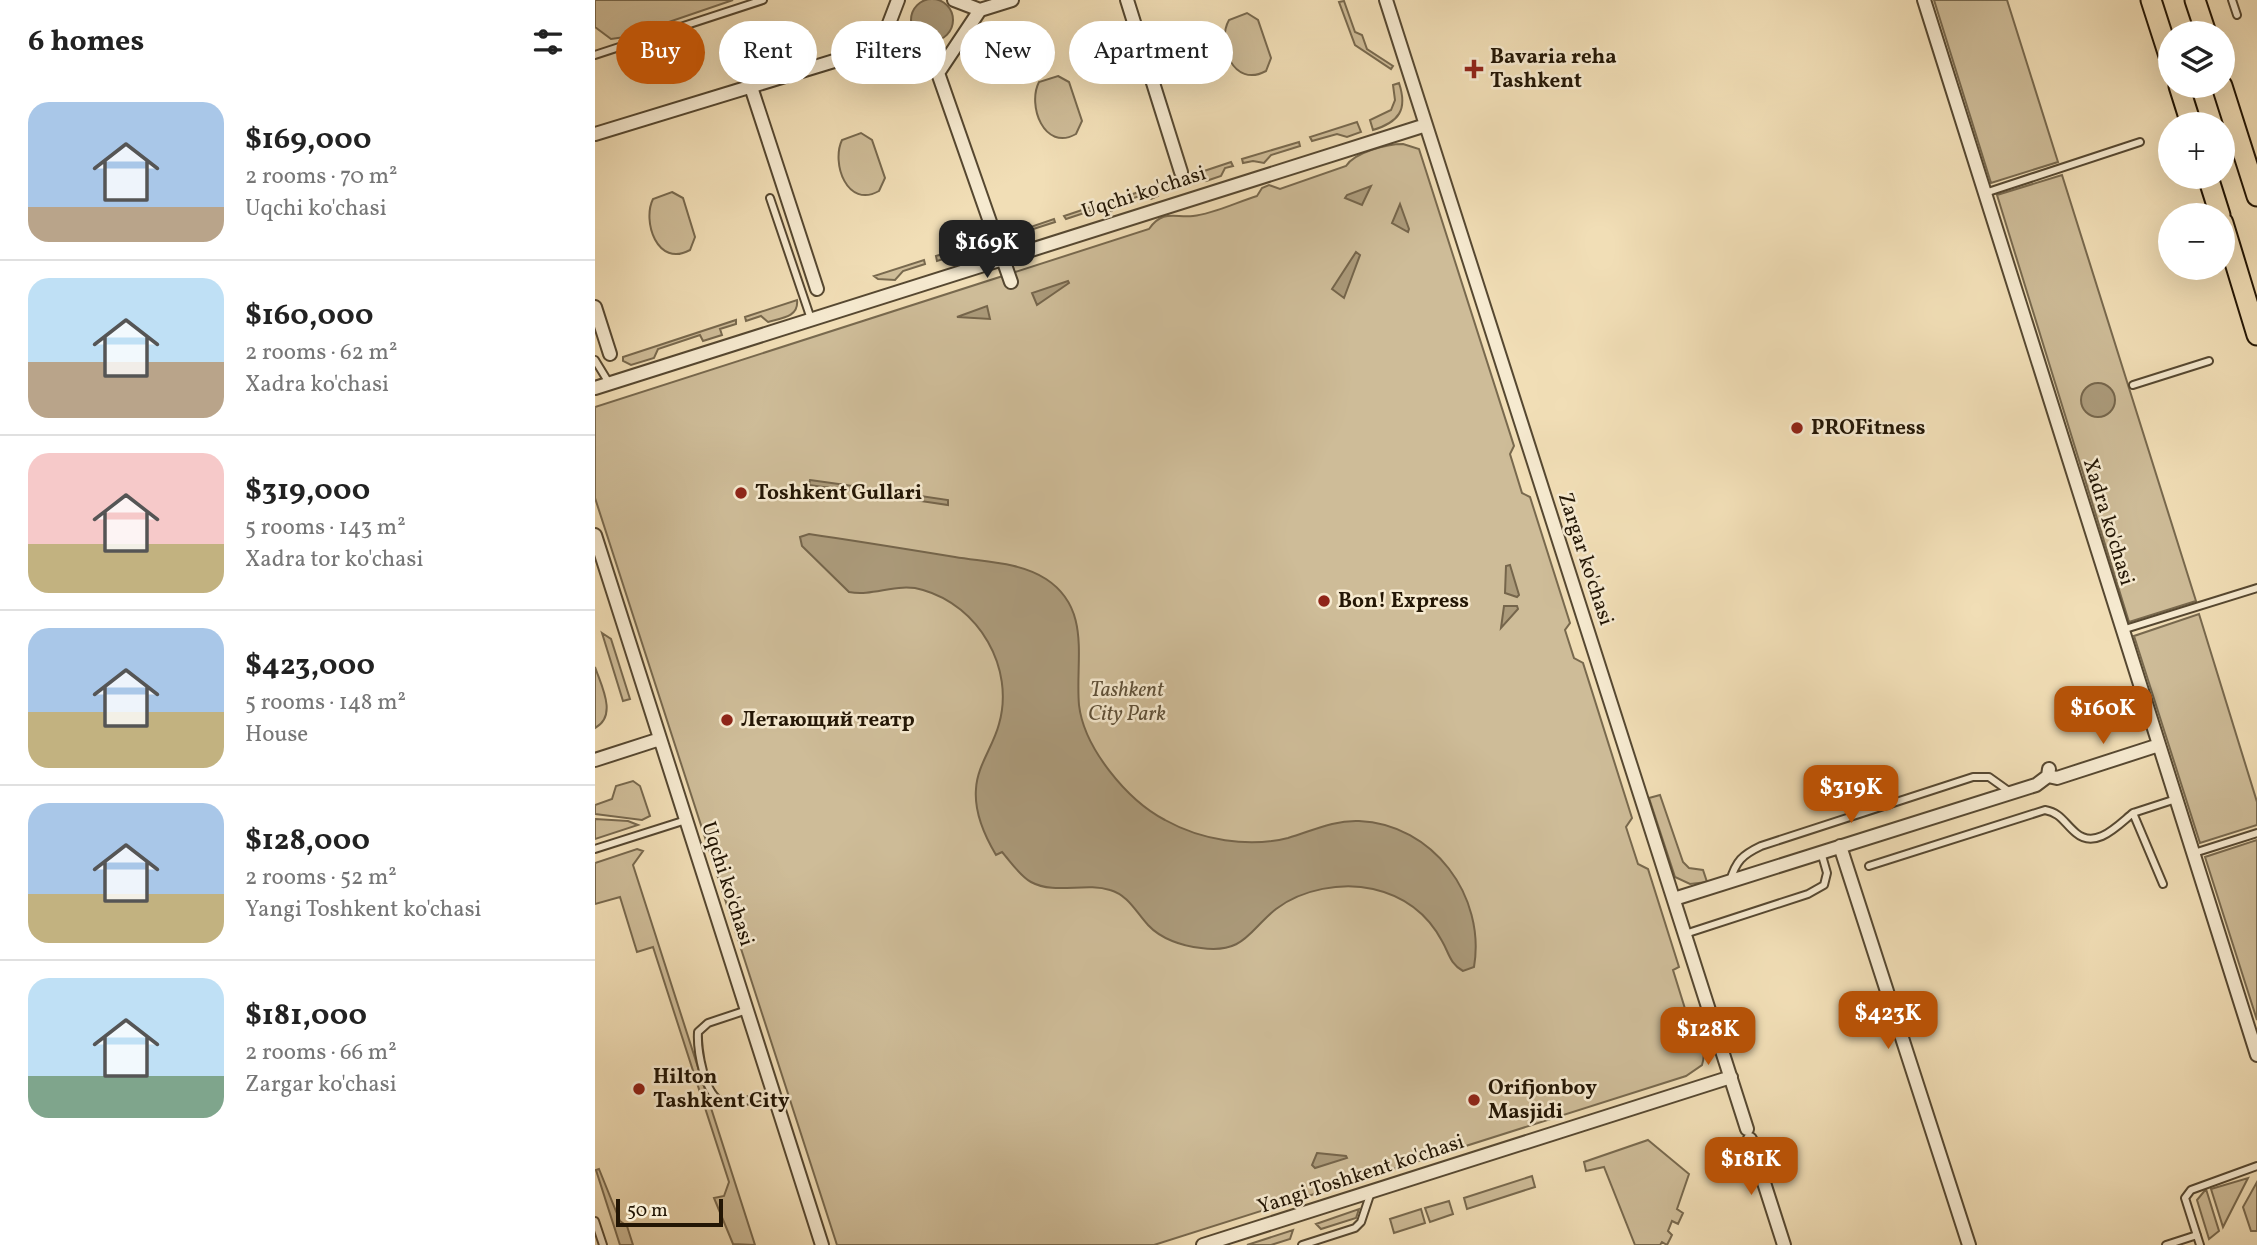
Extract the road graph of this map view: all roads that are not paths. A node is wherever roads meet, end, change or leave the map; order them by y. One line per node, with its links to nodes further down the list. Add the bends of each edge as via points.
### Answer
1 (763, 0): 16 (lane)
2 (898, 0): 13 (street)
3 (954, 0): 11 (street)
4 (1012, 0): 11 (street)
5 (1127, 0): 25 (street)
6 (1386, 0): 22 (street, Zargar ko'chasi)
7 (1924, 0): 26 (street, Xadra ko'chasi)
8 (2151, 0): 15 (main road)
9 (2195, 0): 14 (main road)
10 (2232, 0): 12 (lane)
11 (980, 10): 17 (street)
12 (2237, 15)
13 (890, 21)
14 (2202, 21)
15 (2158, 22)
16 (595, 55)
17 (946, 61)
18 (831, 62): 20 (street)
19 (942, 84): 29 (street)
20 (751, 87): 23 (street); 32 (street)
21 (2227, 98): 27 (main road)
22 (1426, 125): 29 (street, Uqchi ko'chasi); 60 (street, Zargar ko'chasi)
23 (595, 134)
24 (2140, 142): 26 (lane)
25 (1181, 172)
26 (1985, 193): 44 (street, Xadra ko'chasi)
27 (2257, 196)
28 (770, 198): 34 (lane)
29 (1003, 258): 31 (street); 34 (street, Uqchi ko'chasi)
30 (2235, 263): 35 (main road)
31 (1011, 282)
32 (817, 289)
33 (595, 307): 36 (street)
34 (811, 319): 39 (street, Uqchi ko'chasi)
35 (2257, 335)
36 (610, 354)
37 (595, 360): 39 (lane)
38 (2209, 361): 40 (lane)
39 (609, 383): 41 (street, Uqchi ko'chasi)
40 (2133, 385)
41 (595, 388)
42 (595, 535): 45 (street, Uqchi ko'chasi)
43 (2257, 588): 44 (lane)
44 (2122, 630): 46 (street, Xadra ko'chasi)
45 (660, 739): 47 (street); 51 (street, Uqchi ko'chasi)
46 (2159, 745): 48 (street, via 2057,778 2049,773 2036,785); 49 (street, Xadra ko'chasi)
47 (595, 760)
48 (2012, 793): 53 (street); 58 (lane, via 1989,777 1973,777 1761,846 1742,855)
49 (2176, 799): 50 (lane); 56 (street, Xadra ko'chasi)
50 (2133, 813): 57 (lane, via 2106,836 2090,839 2077,834 2055,812 2045,810); 59 (lane)
51 (686, 820): 54 (lane); 62 (street, Uqchi ko'chasi)
52 (2257, 833): 56 (lane)
53 (1840, 846): 55 (street); 76 (street)
54 (595, 849)
55 (1821, 852): 58 (street); 61 (lane, via 1828,873 1824,885)
56 (2193, 853): 63 (street, Xadra ko'chasi)
57 (1869, 866)
58 (1730, 881): 60 (street)
59 (2163, 884)
60 (1674, 899): 61 (street, Zargar ko'chasi)
61 (1685, 934): 64 (street, Zargar ko'chasi)
62 (747, 1010): 65 (street, Uqchi ko'chasi); 65 (lane, via 708,1023 698,1032 706,1079 714,1096 726,1102)
63 (2257, 1055)
64 (1731, 1077): 67 (street, Yangi Toshkent ko'chasi); 75 (street, Zargar ko'chasi)
65 (773, 1093): 72 (street, Uqchi ko'chasi)
66 (2257, 1166): 69 (lane, via 2191,1190 2185,1198)
67 (1371, 1192): 70 (street, Yangi Toshkent ko'chasi); 74 (lane, via 1355,1228)
68 (595, 1221): 71 (lane)
69 (2197, 1235): 77 (lane); 78 (lane)
70 (1224, 1242): 73 (street, Yangi Toshkent ko'chasi)
71 (603, 1245)
72 (822, 1245)
73 (1203, 1245)
74 (1302, 1245)
75 (1784, 1245)
76 (1969, 1245)
77 (2166, 1245)
78 (2200, 1245)

